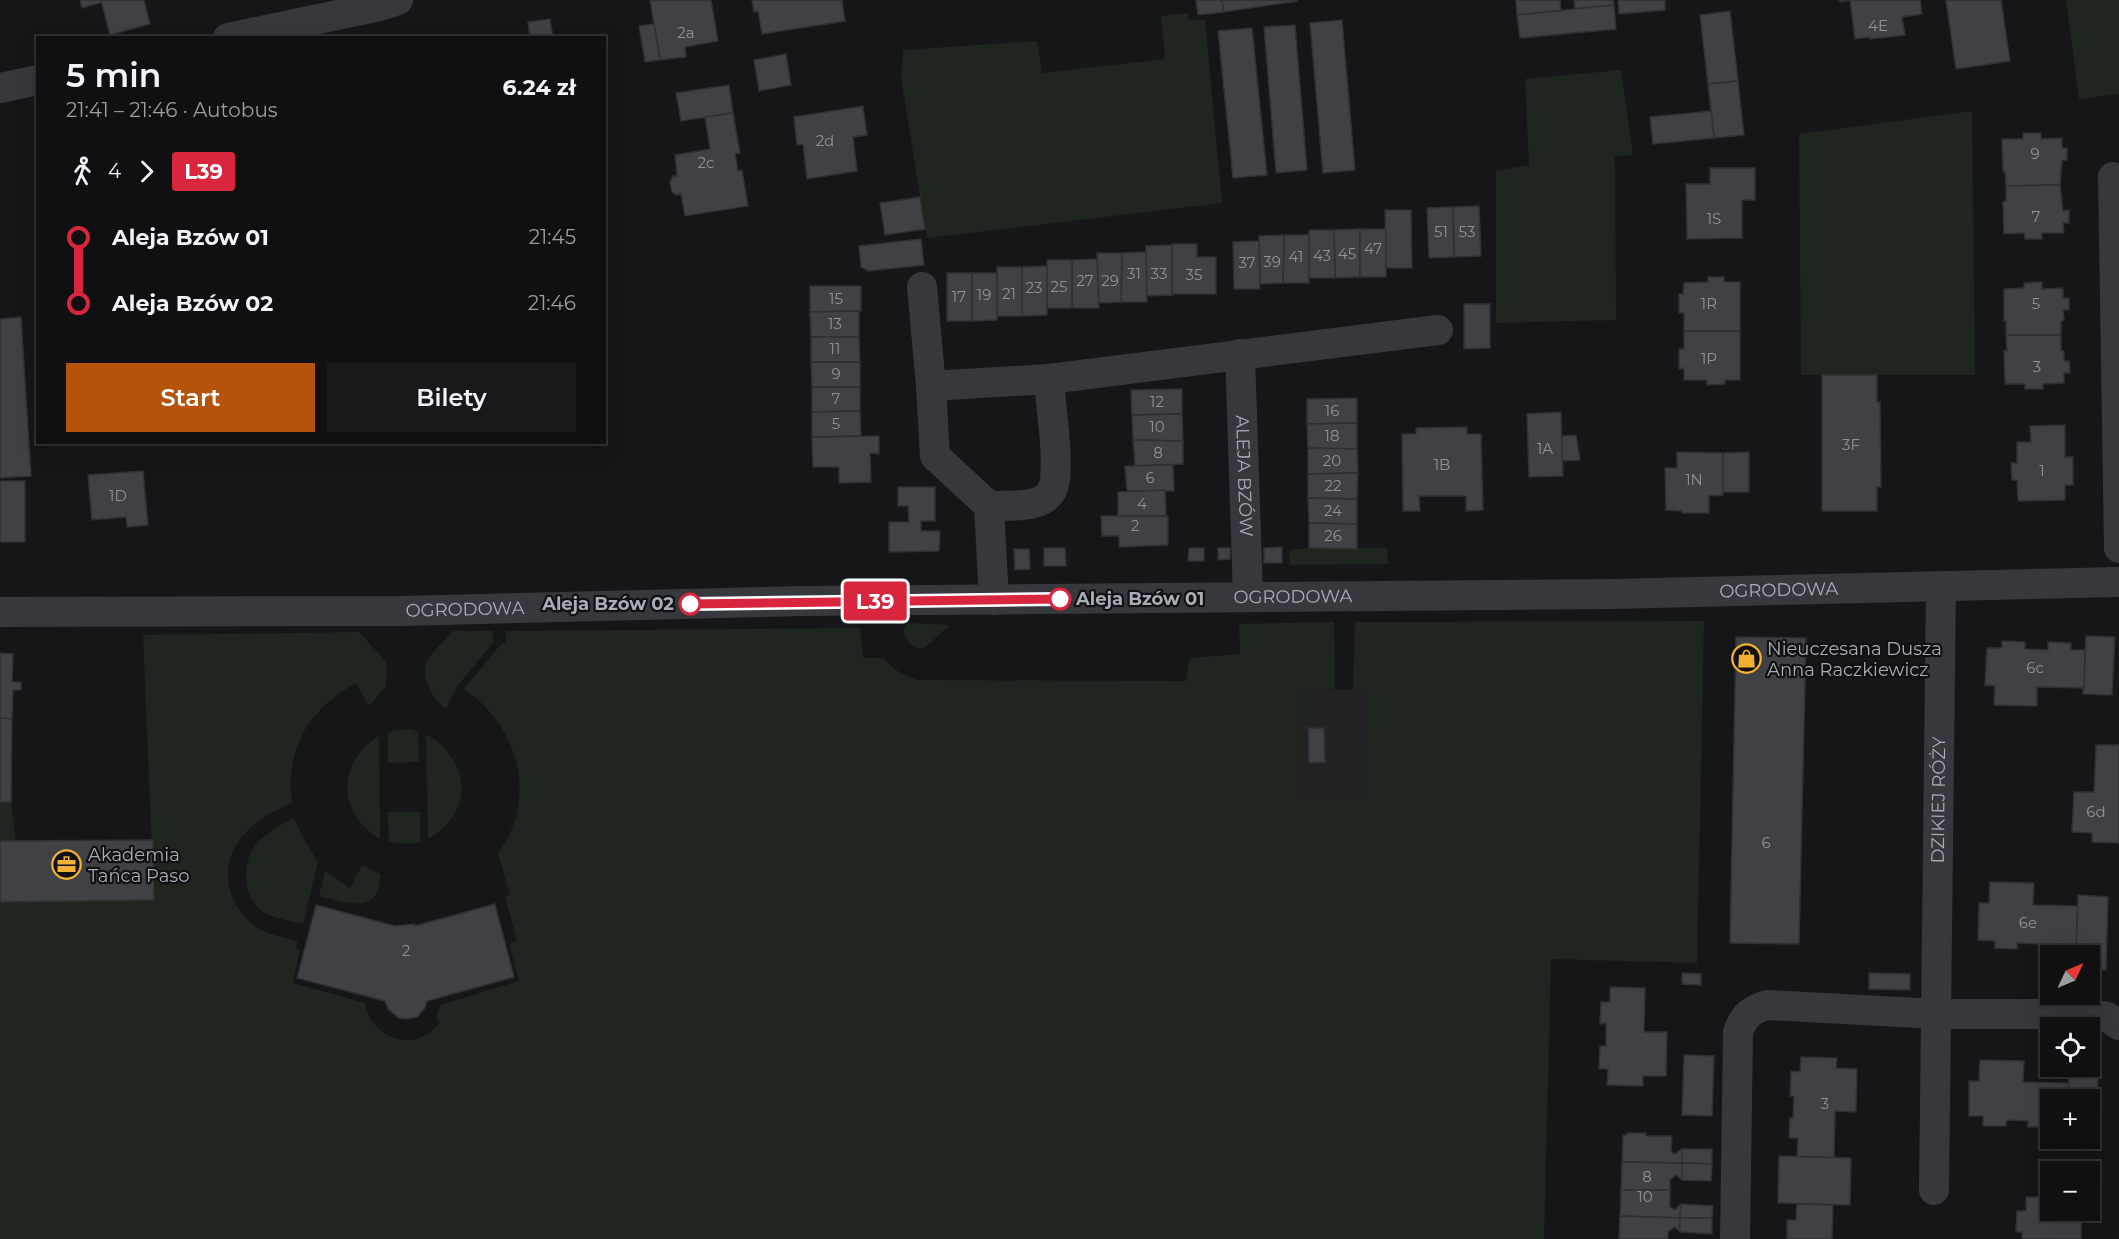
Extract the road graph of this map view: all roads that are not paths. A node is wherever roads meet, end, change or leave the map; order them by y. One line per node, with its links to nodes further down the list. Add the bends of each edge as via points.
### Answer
1 (398, 0): 2 (street)
2 (238, 36)
3 (36, 80): 4 (street)
4 (0, 88)
5 (2113, 177): 12 (street)
6 (922, 287): 10 (street)
7 (1438, 330): 8 (street)
8 (1240, 354): 9 (street); 15 (street, ALEJA BZÓW)
9 (1049, 379): 10 (street); 11 (street, via 1053,489 1047,498 1036,503)
10 (931, 386): 11 (street, via 935,456)
11 (989, 506): 16 (street)
12 (2119, 548)
13 (2119, 582): 14 (street, OGRODOWA)
14 (1941, 586): 15 (street, OGRODOWA, via 1612,594); 18 (street, DZIKIEJ RÓŻY)
15 (1248, 596): 16 (street, OGRODOWA)
16 (994, 600): 17 (street, OGRODOWA, via 401,611)
17 (0, 612)
18 (1937, 1014): 19 (street, via 2091,1014 2106,1017); 20 (street, DZIKIEJ RÓŻY); 21 (street, via 1767,1005 1751,1010 1738,1032)
19 (2119, 1026)
20 (1934, 1190)
21 (1735, 1239)

